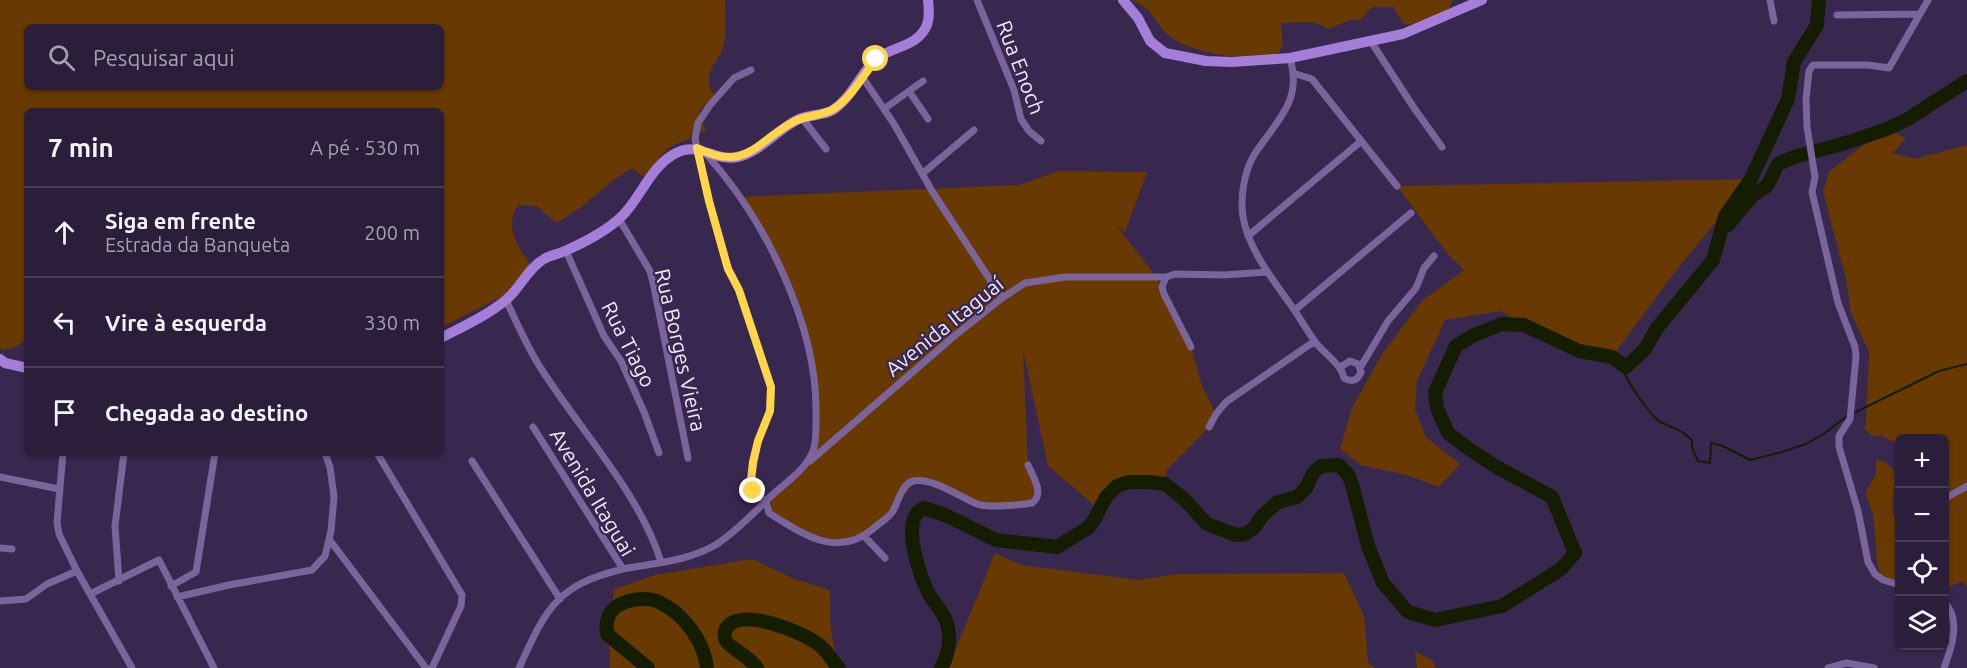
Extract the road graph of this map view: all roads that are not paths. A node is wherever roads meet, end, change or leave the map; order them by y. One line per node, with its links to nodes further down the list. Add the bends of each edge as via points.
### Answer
1 (928, 0): 14 (street, via 927,26 922,33 908,46 876,59)
2 (977, 0): 21 (street, Rua Enoch, via 1014,90 1021,119)
3 (1123, 0): 11 (street, via 1150,41 1165,53 1206,61)
4 (1482, 0): 10 (street, via 1412,31)
5 (1770, 0): 9 (street)
6 (1928, 0): 7 (street)
7 (1920, 14): 8 (street); 71 (street, via 1889,68 1813,65 1806,100 1815,177 1812,192 1838,303 1855,346 1850,419 1839,436 1839,447 1868,562 1875,574)
8 (1837, 15)
9 (1774, 21)
10 (1370, 40): 11 (street); 23 (street)
11 (1290, 58): 13 (street)
12 (751, 70): 25 (street, via 734,78 698,123 695,140)
13 (1293, 73): 22 (street, via 1312,80); 30 (street, via 1291,102 1247,171 1242,207)
14 (863, 78): 17 (street); 18 (street, via 833,110)
15 (923, 81): 16 (street)
16 (909, 91): 17 (street); 19 (street)
17 (884, 109): 26 (street)
18 (802, 118): 24 (street); 25 (street, via 747,154 734,158)
19 (928, 119)
20 (974, 130): 26 (street)
21 (1041, 141)
22 (1360, 142): 27 (street); 30 (street)
23 (1442, 147)
24 (826, 149)
25 (701, 150): 29 (street, via 687,149 667,159); 55 (street, via 740,197 778,261 807,338 817,391 816,441); 61 (street, via 709,201 728,269 739,290 771,387 770,411 758,441 751,480 753,491)
26 (922, 174): 35 (street)
27 (1397, 186)
28 (1411, 213): 37 (street)
29 (619, 219): 31 (street); 53 (street, Rua Borges Vieira, via 650,271)
30 (1248, 236): 33 (street)
31 (566, 251): 36 (street, via 544,259); 47 (street, Rua Tiago, via 604,336 621,361)
32 (1434, 256): 43 (street)
33 (1267, 272): 34 (street, Avenida Itaguaí); 37 (street)
34 (1166, 277): 35 (street, Avenida Itaguaí, via 1065,277 1025,283); 40 (street, via 1164,294)
35 (1002, 298): 55 (street, Avenida Itaguaí)
36 (506, 300): 38 (street); 67 (street, via 540,369 640,512)
37 (1295, 310): 39 (street)
38 (444, 336)
39 (1315, 341): 44 (street); 46 (street, via 1226,402)
40 (1191, 347)
41 (0, 359): 42 (street)
42 (24, 367)
43 (1360, 368): 44 (street, via 1350,361); 44 (street, via 1359,376 1352,381 1344,378)
44 (1341, 370)
45 (534, 427): 68 (street, Avenida Itaguai)
46 (1209, 427)
47 (659, 453)
48 (63, 456): 59 (street)
49 (124, 456): 70 (street, via 115,526)
50 (215, 456): 72 (street, via 196,572)
51 (326, 456): 63 (street, via 334,497)
52 (379, 456): 81 (street, via 462,595 462,606)
53 (688, 458)
54 (472, 461): 75 (street)
55 (805, 465): 61 (street, Avenida Itaguaí)
56 (1028, 465): 62 (street, via 1038,494 1032,503 980,505 939,485 915,481 906,485 891,514)
57 (0, 477): 59 (street)
58 (1967, 486): 60 (street)
59 (59, 489): 69 (street, via 58,534)
60 (1949, 497)
61 (766, 501): 62 (street, via 769,513 810,538 842,543); 67 (street, via 717,544 686,558)
62 (864, 536): 66 (street)
63 (329, 539): 74 (street, via 325,556 312,570); 80 (street)
64 (0, 548): 65 (street)
65 (12, 549)
66 (885, 558)
67 (661, 562): 68 (street)
68 (623, 569): 75 (street, Avenida Itaguai, via 597,575)
69 (76, 571): 73 (street); 76 (street, via 47,584 26,600)
70 (119, 581): 72 (street, via 159,561); 73 (street)
71 (1895, 584)
72 (171, 586): 74 (street)
73 (90, 594): 78 (street)
74 (177, 597): 79 (street)
75 (560, 599): 82 (street, Avenida Itaguai, via 539,624)
76 (0, 601)
77 (1949, 610): 85 (street, via 1954,634)
78 (132, 668)
79 (214, 668)
80 (426, 668)
81 (432, 668)
82 (519, 668)
83 (1828, 668): 84 (street, via 1847,663)
84 (1874, 668)
85 (1944, 668)

